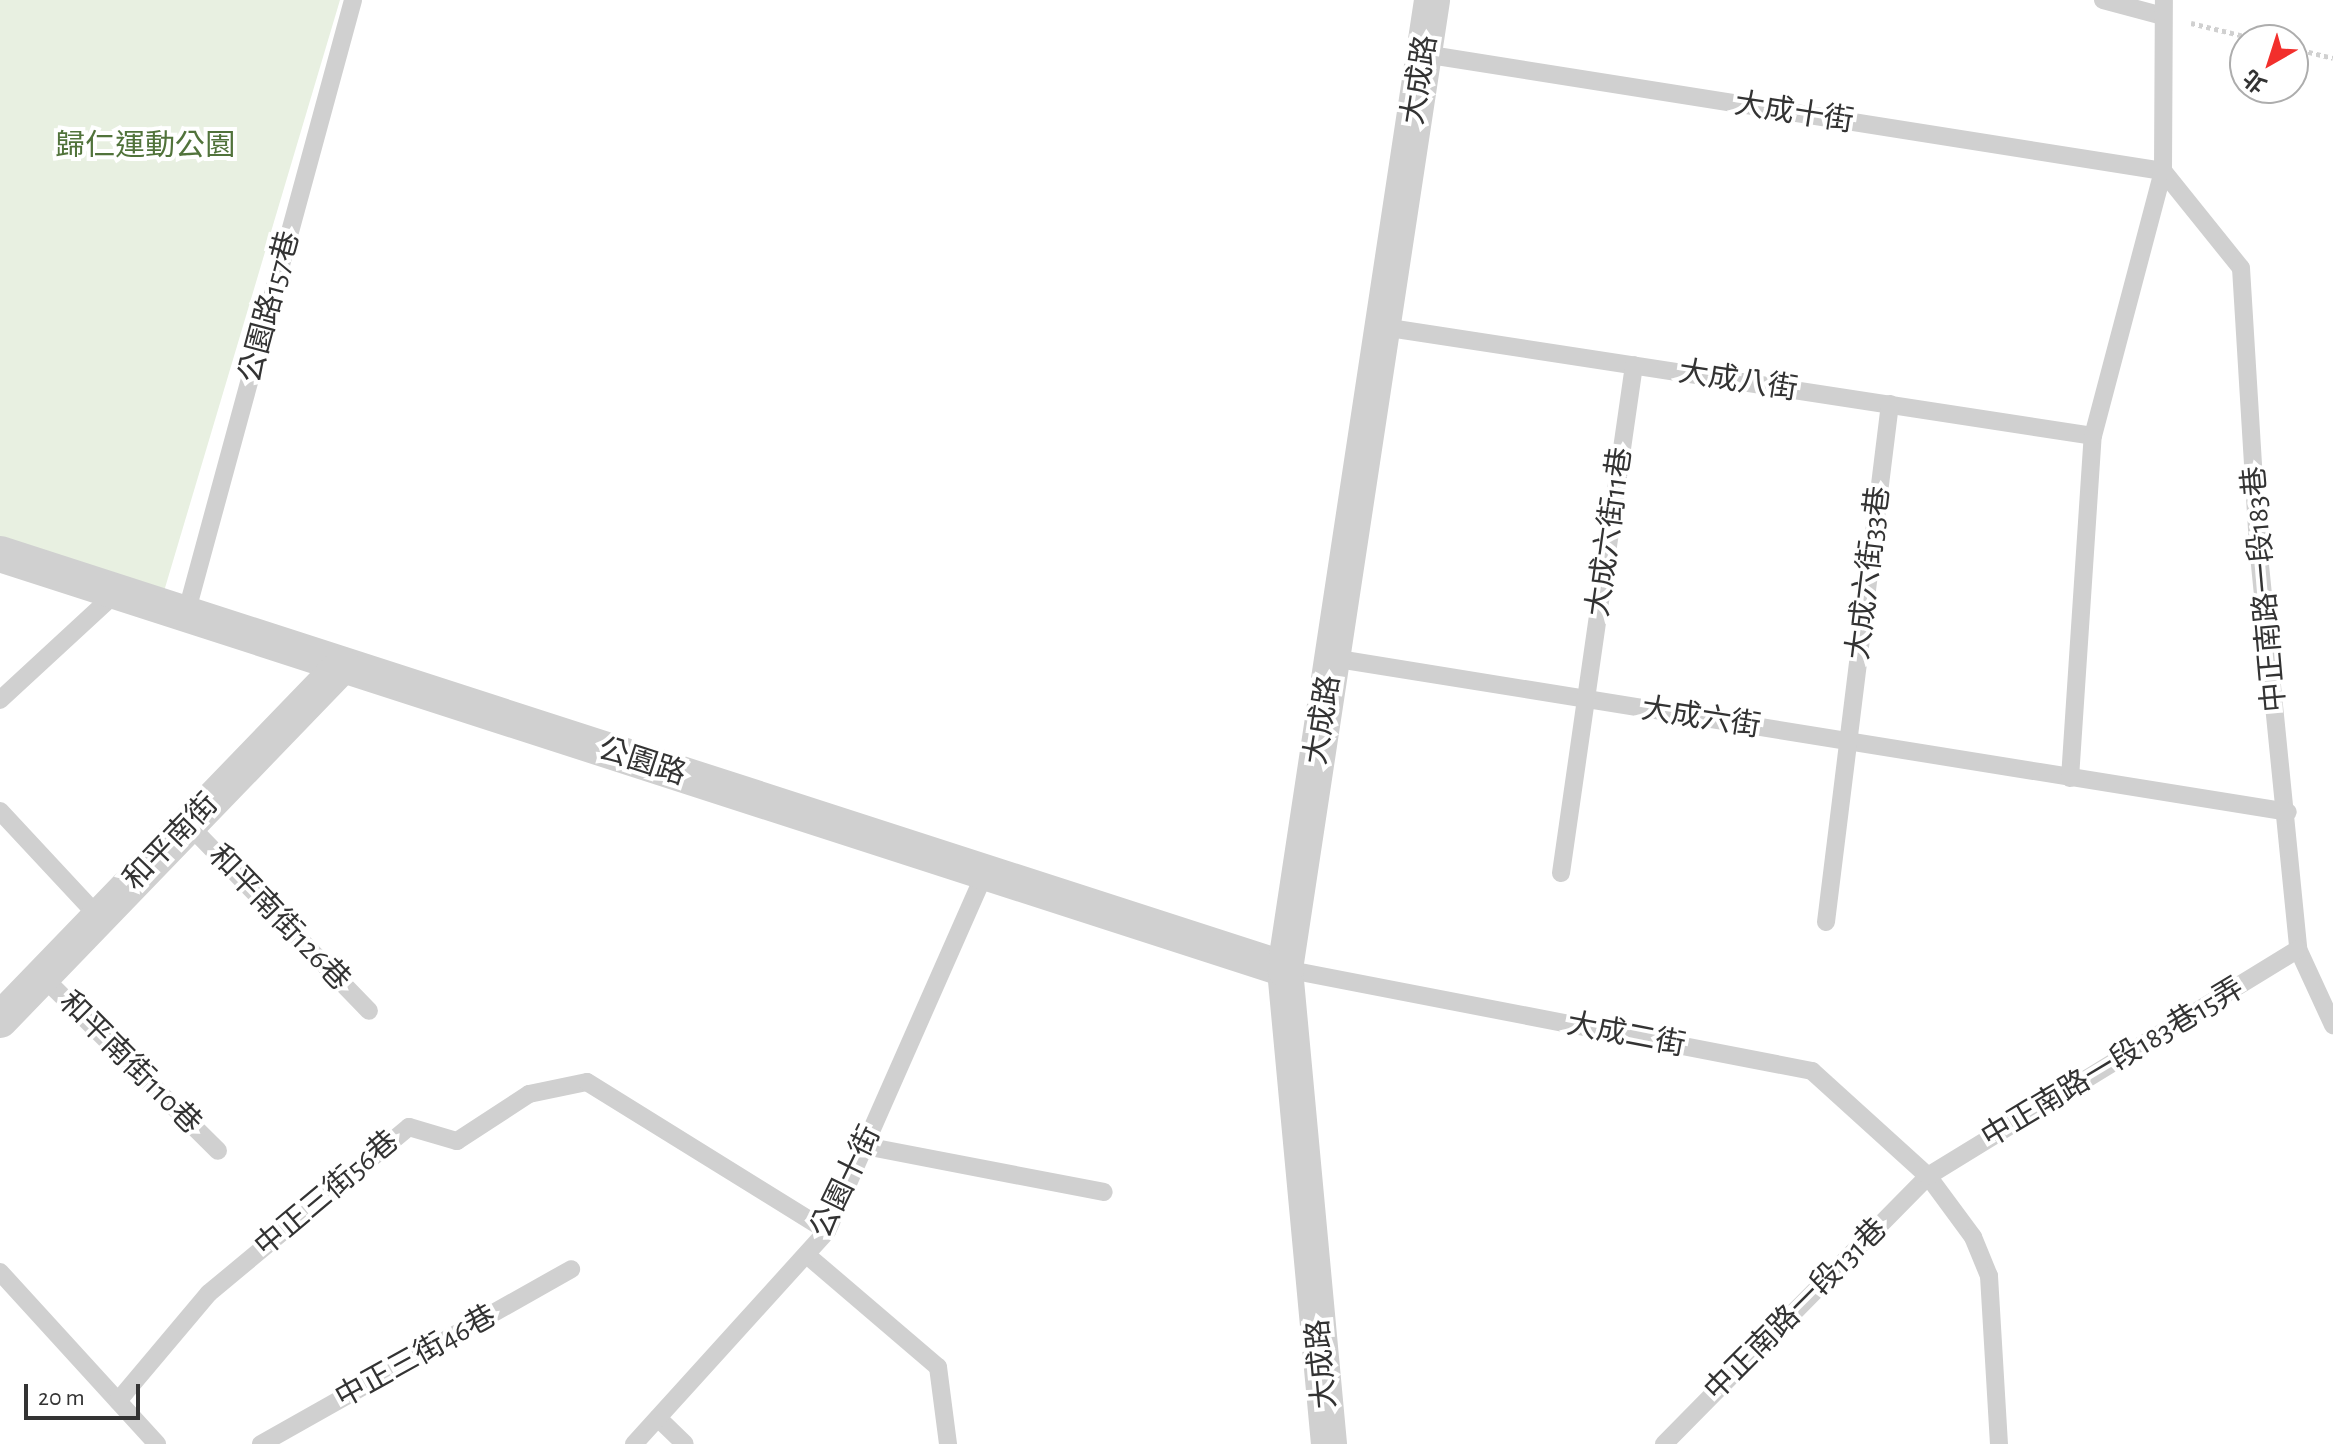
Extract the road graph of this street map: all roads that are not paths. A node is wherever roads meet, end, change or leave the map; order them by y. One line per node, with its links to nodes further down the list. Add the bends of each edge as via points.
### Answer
1 (353, 0): 13 (lane, 公園路157巷)
2 (1432, 0): 5 (street, 大成路)
3 (2103, 0): 4 (lane)
4 (2163, 8): 6 (lane)
5 (1424, 54): 6 (lane, 大成十街); 7 (street, 大成路)
6 (2163, 171): 10 (lane); 21 (lane, 中正南路一段183巷, via 2241,268 2258,545)
7 (1383, 327): 8 (lane, 大成八街); 14 (street, 大成路)
8 (1634, 365): 9 (lane, 大成八街); 17 (lane, 大成六街11巷)
9 (1890, 404): 10 (lane, 大成八街); 18 (lane, 大成六街33巷)
10 (2093, 436): 19 (lane)
11 (0, 554): 12 (street, 公園路)
12 (117, 592): 13 (street, 公園路); 16 (lane)
13 (186, 614): 15 (street, 公園路)
14 (1332, 658): 17 (lane, 大成六街); 28 (street, 大成路)
15 (342, 666): 22 (street, 和平南街); 23 (street, 公園路)
16 (0, 700)
17 (1586, 700): 18 (lane, 大成六街); 24 (lane, 大成六街11巷)
18 (1848, 742): 19 (lane, 大成六街); 26 (lane, 大成六街33巷)
19 (2070, 778): 21 (lane, 大成六街)
20 (0, 811): 25 (lane)
21 (2288, 812): 27 (lane, 中正南路一段183巷)
22 (188, 824): 25 (street, 和平南街); 30 (lane, 和平南街126巷)
23 (985, 872): 28 (street, 公園路); 33 (lane, 公園十街)
24 (1561, 873)
25 (99, 917): 29 (street, 和平南街)
26 (1826, 922)
27 (2298, 949): 32 (lane, 中正南路一段183巷); 35 (lane, 中正南路一段183巷15弄)
28 (1285, 969): 35 (lane, 大成二街, via 1812,1071); 48 (street, 大成路)
29 (42, 976): 31 (street, 和平南街); 34 (lane, 和平南街110巷)
30 (369, 1011)
31 (0, 1020)
32 (2333, 1025)
33 (865, 1146): 36 (lane); 37 (lane, 公園十街)
34 (218, 1151)
35 (1928, 1176): 49 (lane, 中正南路一段131巷); 50 (lane, 大成二街, via 1973,1237 1989,1276)
36 (1104, 1192)
37 (827, 1231): 38 (lane, 公園十街); 41 (lane, 中正三街56巷, via 587,1082 529,1094 457,1141 409,1127 209,1293)
38 (808, 1256): 42 (lane, 公園十街); 47 (lane, via 938,1367)
39 (571, 1269): 44 (lane, 中正三街46巷)
40 (0, 1272): 41 (lane)
41 (118, 1401): 43 (lane)
42 (658, 1418): 45 (lane, 公園十街); 46 (lane)
43 (157, 1444)
44 (261, 1444)
45 (634, 1444)
46 (685, 1444)
47 (948, 1444)
48 (1329, 1444)
49 (1664, 1444)
50 (1999, 1444)

